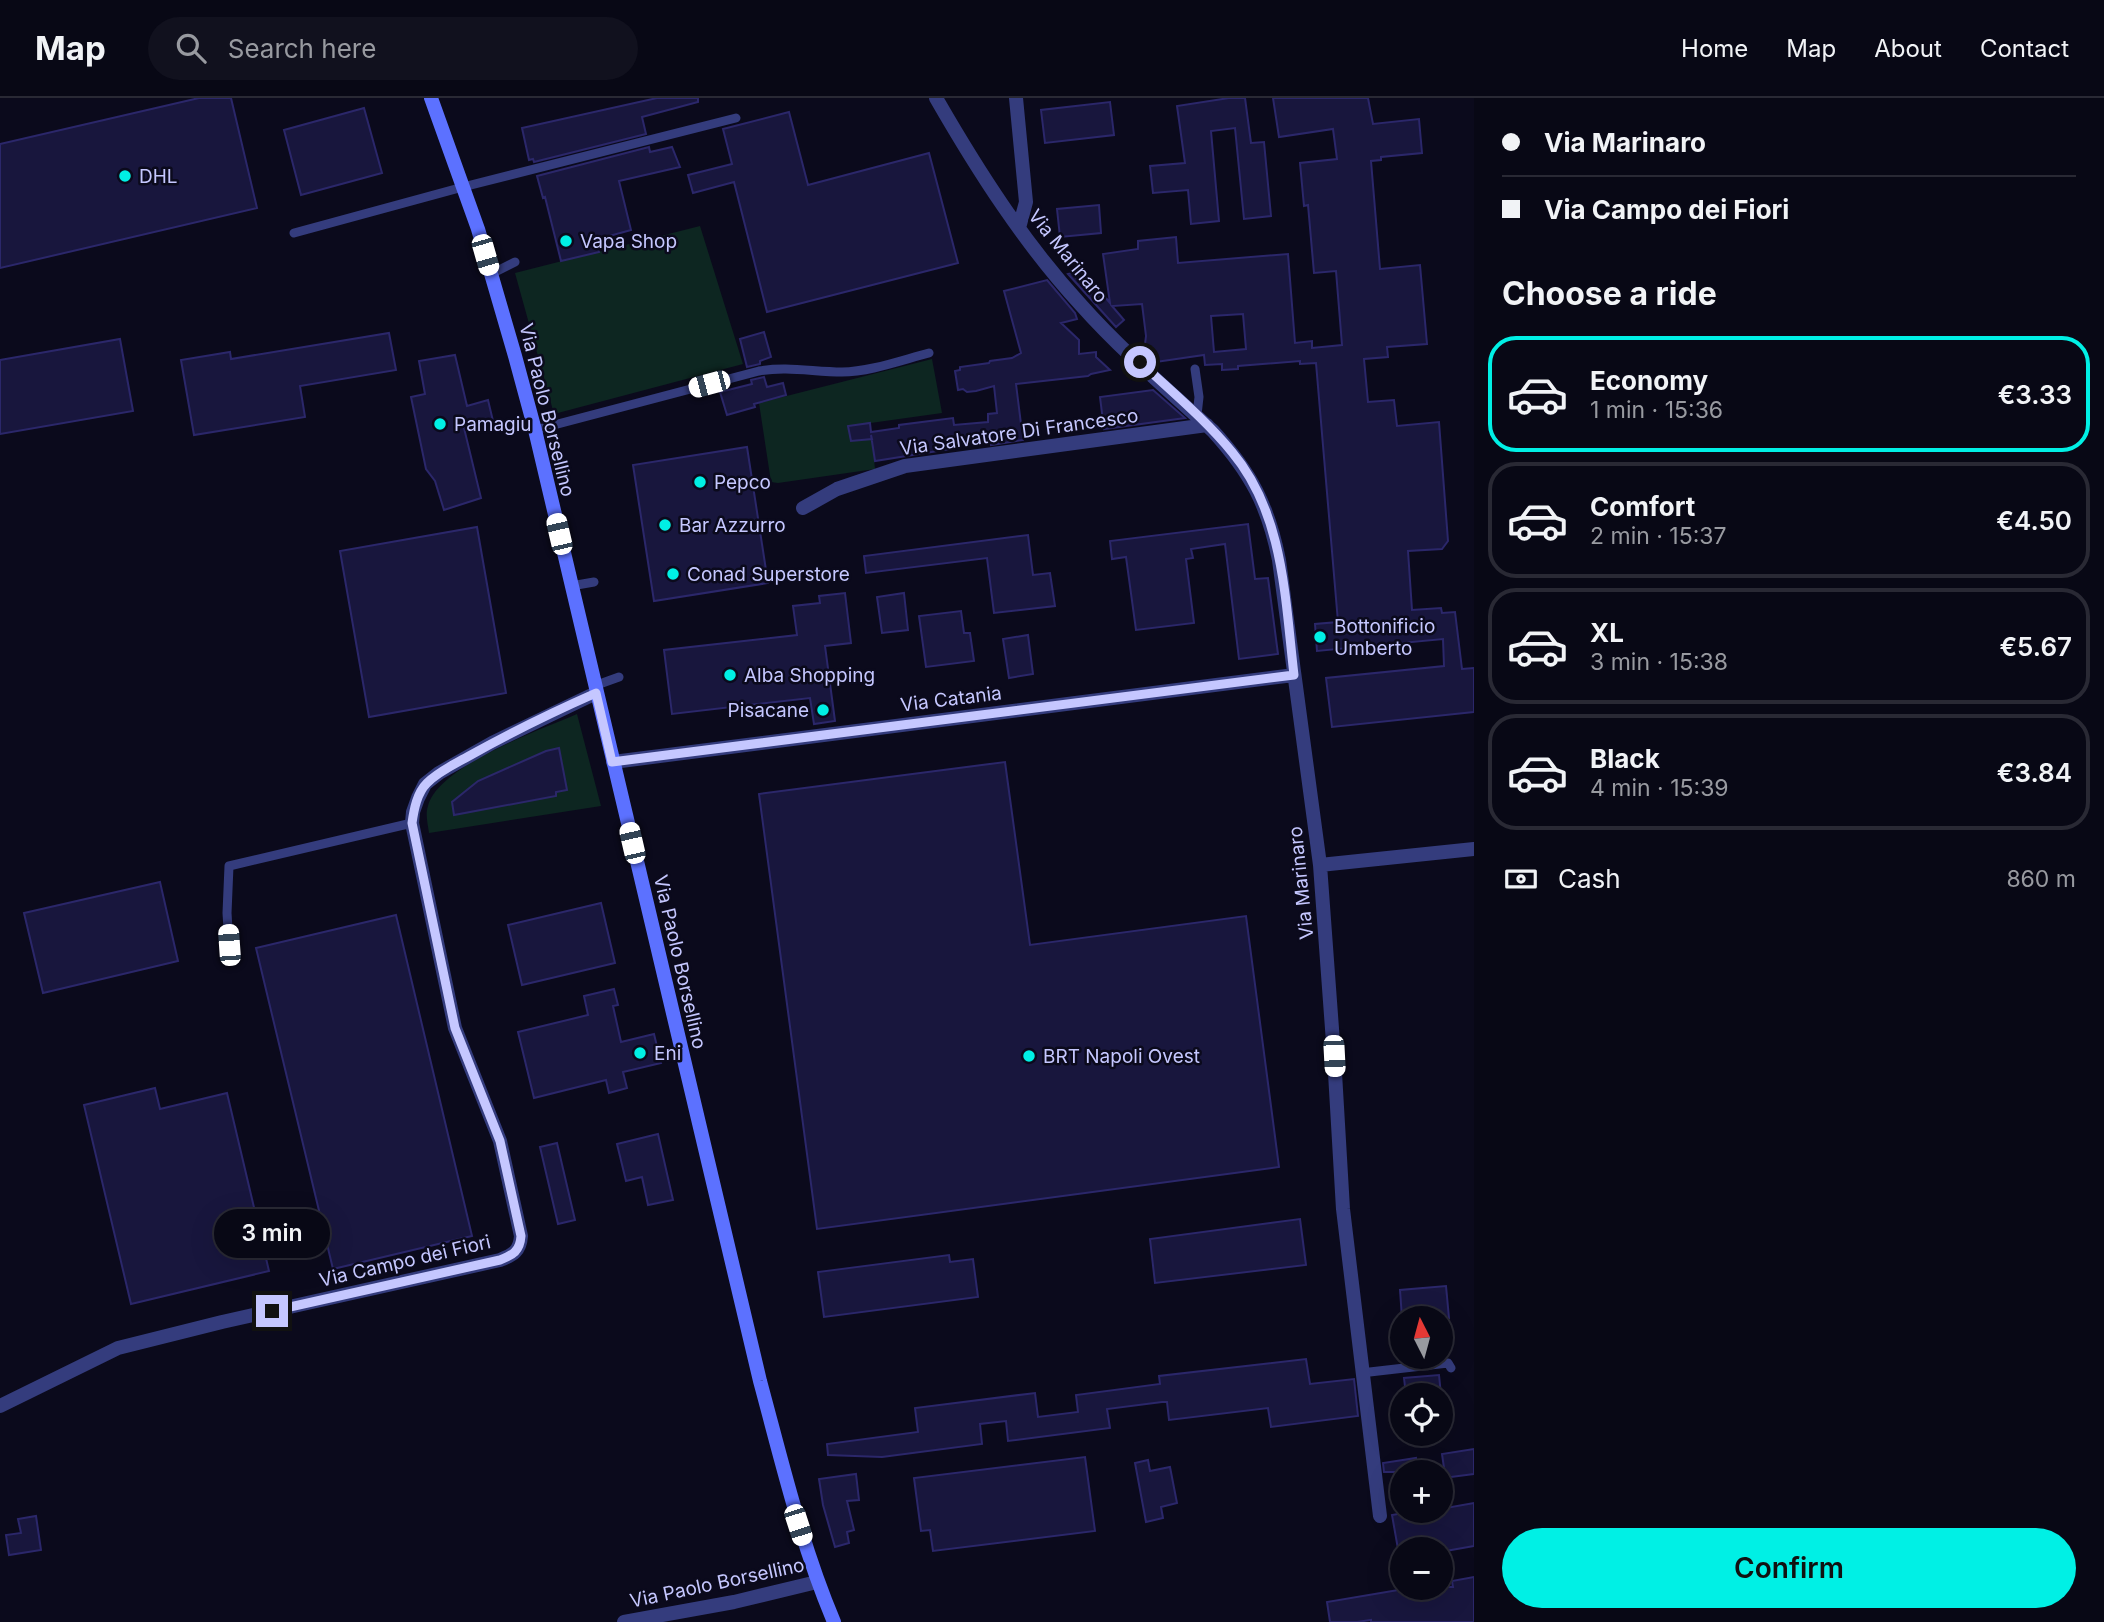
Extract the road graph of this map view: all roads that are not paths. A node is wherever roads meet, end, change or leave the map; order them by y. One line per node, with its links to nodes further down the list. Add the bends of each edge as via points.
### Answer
1 (431, 98): 5 (main road, Via Paolo Borsellino)
2 (936, 98): 6 (street, Via Marinaro)
3 (1016, 98): 6 (street, via 1026,201)
4 (736, 118): 5 (lane)
5 (463, 187): 7 (lane); 9 (main road, Via Paolo Borsellino)
6 (1019, 228): 12 (street, Via Marinaro, via 1083,307)
7 (293, 233)
8 (515, 262): 9 (lane)
9 (491, 274): 13 (main road, Via Paolo Borsellino)
10 (929, 353): 13 (lane, via 857,371 759,371)
11 (1195, 369): 12 (lane)
12 (1202, 420): 14 (street, Via Salvatore Di Francesco, via 905,466 837,489); 17 (street, Via Marinaro, via 1248,473 1269,518)
13 (535, 430): 16 (main road, Via Paolo Borsellino)
14 (803, 508)
15 (594, 582): 16 (lane)
16 (571, 586): 19 (main road, Via Paolo Borsellino)
17 (1294, 675): 20 (street, Via Catania); 23 (street, Via Marinaro)
18 (619, 677): 19 (lane)
19 (595, 690): 20 (main road, Via Paolo Borsellino); 21 (street, Via Campo dei Fiori, via 439,774 418,797)
20 (612, 762): 29 (main road, Via Paolo Borsellino, via 760,1381)
21 (412, 823): 24 (lane, via 229,866); 27 (street, Via Campo dei Fiori, via 455,1028 500,1141 521,1236 518,1249 500,1260 117,1348)
22 (1474, 849): 23 (street)
23 (1320, 865): 26 (street, Via Marinaro, via 1343,1209)
24 (229, 945)
25 (1396, 1369): 26 (lane)
26 (1361, 1373): 28 (street, Via Marinaro)
27 (0, 1406)
28 (1380, 1516)
29 (817, 1582): 30 (street, Via Paolo Borsellino); 31 (main road, Via Paolo Borsellino)
30 (624, 1622)
31 (834, 1622)

